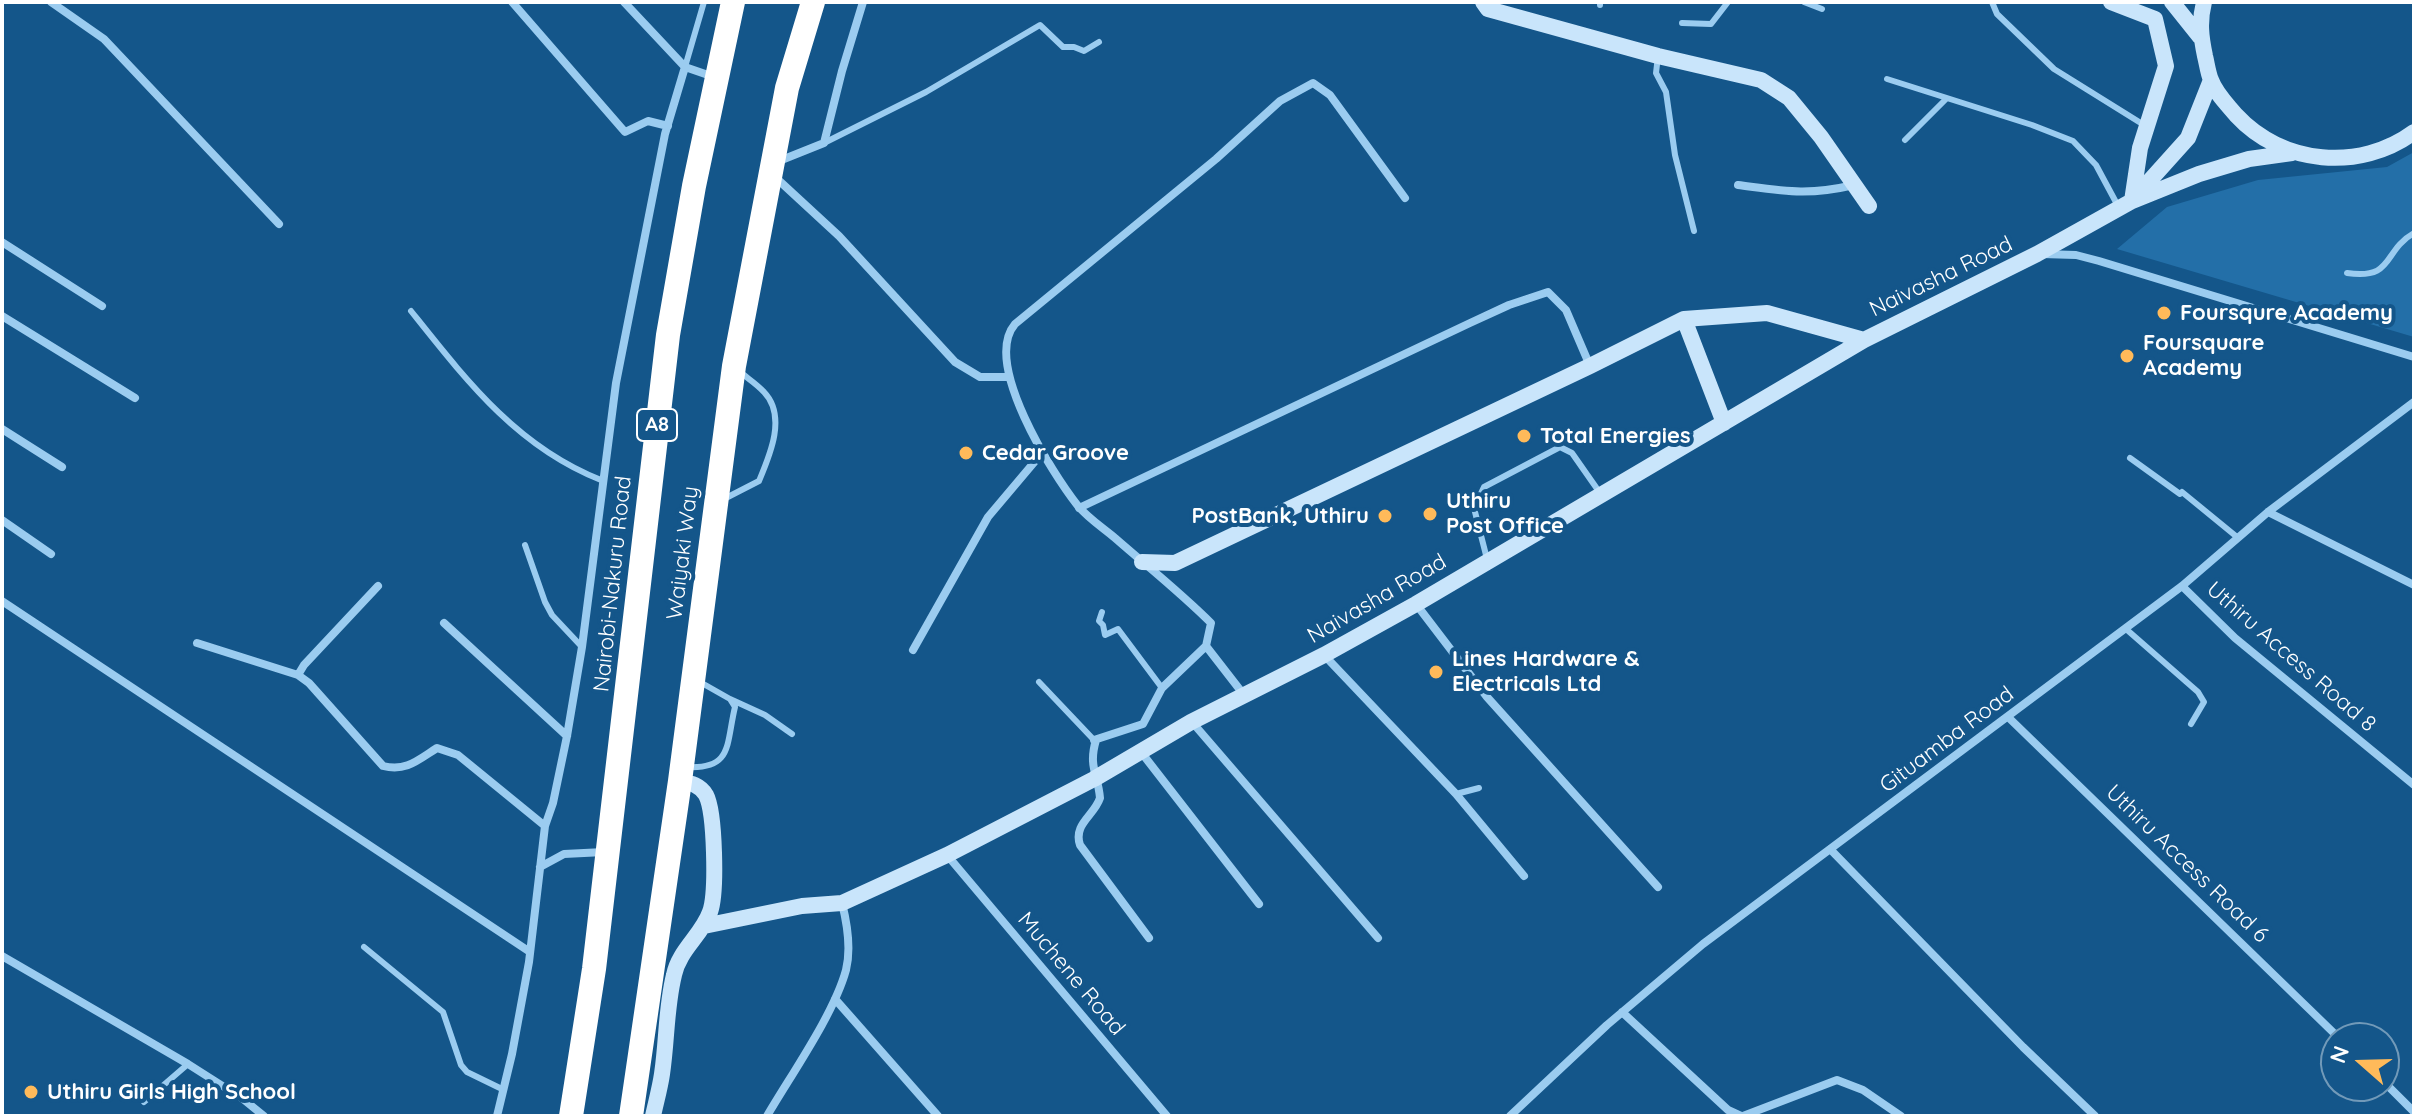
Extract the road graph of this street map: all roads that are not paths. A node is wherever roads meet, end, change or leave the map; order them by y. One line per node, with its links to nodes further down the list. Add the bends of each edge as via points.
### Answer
1 (51, 2): 37 (street, via 104,39)
2 (512, 2): 25 (street, via 625,132 648,121)
3 (624, 2): 20 (street)
4 (704, 2): 20 (lane)
5 (733, 2): 21 (highway, Nairobi-Nakuru Road / A8)
6 (813, 2): 31 (highway, Waiyaki Way, via 787,88)
7 (863, 2): 29 (street)
8 (1483, 2): 19 (main road, via 1488,9)
9 (1728, 2): 16 (lane, via 1711,24)
10 (1807, 2): 15 (lane)
11 (1992, 2): 26 (lane, via 1997,14 2054,69)
12 (2111, 2): 26 (main road, via 2155,19 2166,66)
13 (2172, 2): 17 (main road)
14 (2204, 2): 17 (main road)
15 (1822, 9)
16 (1682, 23)
17 (2201, 39): 23 (main road)
18 (1099, 42): 29 (lane, via 1084,51 1063,47 1040,25 926,92)
19 (1658, 56): 33 (main road, via 1761,80 1789,98); 38 (lane, via 1656,73 1666,92)
20 (685, 67): 21 (street); 25 (street)
21 (717, 78): 103 (highway, Nairobi-Nakuru Road / A8, via 668,335)
22 (1887, 79): 24 (lane)
23 (2211, 80): 30 (main road, via 2249,129); 35 (main road, via 2188,138)
24 (1946, 99): 28 (lane); 35 (lane, via 2073,141)
25 (668, 126): 59 (street)
26 (2147, 127): 35 (main road)
27 (2412, 137): 30 (main road, via 2365,155 2318,158)
28 (1905, 140)
29 (824, 143): 31 (street)
30 (2292, 153): 35 (main road, via 2211,170)
31 (772, 168): 49 (highway, Waiyaki Way); 51 (street, via 955,362 980,377)
32 (1738, 185): 33 (street, via 1795,193)
33 (1854, 185): 36 (main road)
34 (1405, 198): 51 (street, via 1330,95 1319,85 1307,85 1280,101 1015,324 1007,338)
35 (2126, 205): 41 (main road, Naivasha Road)
36 (1869, 206)
37 (279, 224)
38 (1694, 231)
39 (2414, 233): 42 (lane, via 2377,273)
40 (2, 242): 43 (street)
41 (2037, 254): 47 (main road, Naivasha Road); 48 (street, via 2099,261)
42 (2347, 273)
43 (102, 306)
44 (411, 311): 59 (lane, via 499,414 538,448)
45 (2, 316): 52 (street)
46 (1684, 319): 47 (main road, via 1767,313); 50 (main road); 54 (main road)
47 (1864, 340): 54 (main road, Naivasha Road)
48 (2414, 357)
49 (734, 366): 61 (highway, Waiyaki Way); 61 (lane, via 766,393 775,416 773,449 759,481)
50 (1590, 366): 62 (street, via 1563,305 1548,292 1391,359); 69 (main road, via 1175,563)
51 (1009, 377): 56 (street)
52 (135, 398)
53 (2414, 402): 63 (street, Gituamba Road)
54 (1724, 423): 60 (main road, Naivasha Road)
55 (2, 429): 58 (street)
56 (1042, 453): 62 (street); 81 (street, via 988,517)
57 (2130, 458): 65 (lane)
58 (62, 467)
59 (601, 480): 80 (street)
60 (1603, 496): 68 (main road, Naivasha Road); 68 (lane, via 1572,453 1560,447 1503,476 1484,487 1474,508)
61 (716, 503): 84 (highway, Waiyaki Way)
62 (1079, 508): 69 (street)
63 (2268, 512): 65 (street, Gituamba Road); 70 (street)
64 (2, 520): 67 (street)
65 (2237, 537): 72 (street, Gituamba Road)
66 (525, 545): 80 (lane, via 552,615)
67 (51, 554)
68 (1487, 561): 74 (main road, Naivasha Road)
69 (1142, 562): 79 (street, via 1211,623)
70 (2414, 585)
71 (378, 586): 83 (street)
72 (2182, 586): 77 (street, Gituamba Road); 98 (street, Uthiru Access Road 8, via 2235,638)
73 (2, 601): 114 (street)
74 (1416, 604): 82 (main road, Naivasha Road); 107 (street, via 1487,697)
75 (1102, 612): 86 (lane, via 1099,621 1105,635 1118,629)
76 (444, 623): 93 (street)
77 (2126, 629): 89 (street, Gituamba Road); 91 (lane, via 2198,692 2204,702)
78 (197, 643): 83 (street)
79 (1206, 646): 86 (street); 87 (street)
80 (582, 647): 93 (street)
81 (913, 650)
82 (1324, 655): 87 (main road, Naivasha Road); 100 (street)
83 (298, 675): 101 (street, via 383,766 396,770 437,748 446,749)
84 (693, 678): 88 (lane); 96 (highway, Waiyaki Way)
85 (1039, 682): 94 (lane)
86 (1162, 688): 94 (street, via 1143,724)
87 (1245, 695): 90 (main road, Naivasha Road)
88 (730, 699): 92 (lane); 96 (lane, via 735,707 724,757)
89 (2008, 717): 102 (street, Gituamba Road); 118 (street, Uthiru Access Road 6)
90 (1191, 722): 95 (main road, Naivasha Road); 112 (street)
91 (2191, 724)
92 (792, 734)
93 (567, 736): 101 (street)
94 (1094, 740): 97 (street)
95 (1141, 752): 97 (main road, Naivasha Road); 109 (street)
96 (680, 774): 110 (main road, via 705,794 710,808 715,884); 125 (highway, Waiyaki Way)
97 (1094, 779): 104 (main road, Naivasha Road); 111 (street, via 1100,798 1078,829 1080,845)
98 (2414, 785)
99 (1479, 788): 100 (lane)
100 (1456, 794): 106 (street)
101 (545, 826): 105 (street)
102 (1830, 849): 117 (street, Gituamba Road); 133 (street)
103 (609, 853): 105 (street, via 564,854); 124 (highway, Nairobi-Nakuru Road / A8)
104 (947, 855): 108 (main road, Naivasha Road); 129 (street, Muchene Road)
105 (540, 867): 114 (street)
106 (1524, 876)
107 (1658, 887)
108 (842, 903): 110 (main road, Naivasha Road); 116 (street, via 847,968)
109 (1259, 904)
110 (704, 926): 126 (main road, via 682,953 674,974)
111 (1149, 938)
112 (1378, 938)
113 (364, 947): 120 (lane, via 443,1012 467,1072)
114 (530, 952): 120 (street)
115 (2, 956): 119 (street)
116 (835, 999): 127 (street); 128 (street)
117 (1622, 1012): 130 (street, Gituamba Road); 131 (street, via 1728,1110)
118 (2323, 1022)
119 (188, 1064): 121 (lane); 122 (street)
120 (504, 1090): 123 (street)
121 (144, 1102)
122 (264, 1116)
123 (497, 1116)
124 (571, 1116)
125 (631, 1116)
126 (653, 1116)
127 (767, 1116)
128 (938, 1116)
129 (1167, 1116)
130 (1510, 1116)
131 (1742, 1116): 132 (street, via 1837,1080 1863,1090)
132 (1901, 1116)
133 (2095, 1116)

